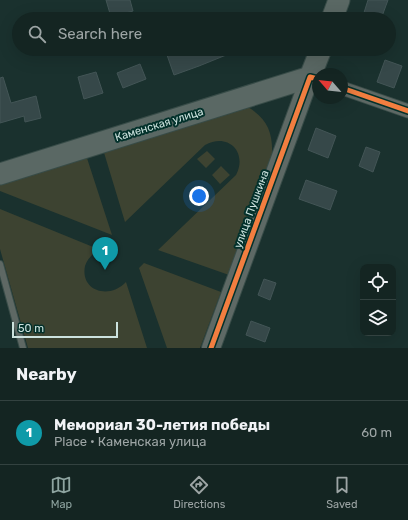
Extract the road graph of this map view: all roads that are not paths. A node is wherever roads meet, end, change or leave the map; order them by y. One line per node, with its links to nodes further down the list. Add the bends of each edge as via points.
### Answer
1 (339, 0): 2 (main road)
2 (335, 12)
3 (319, 56): 4 (main road, улица Пушкина)
4 (316, 68)
5 (312, 79): 9 (main road, Каменская улица)
6 (312, 83): 12 (street, улица Пушкина)
7 (348, 90): 8 (street)
8 (408, 111)
9 (0, 174)
10 (0, 264): 11 (lane)
11 (23, 348)
12 (211, 348)

